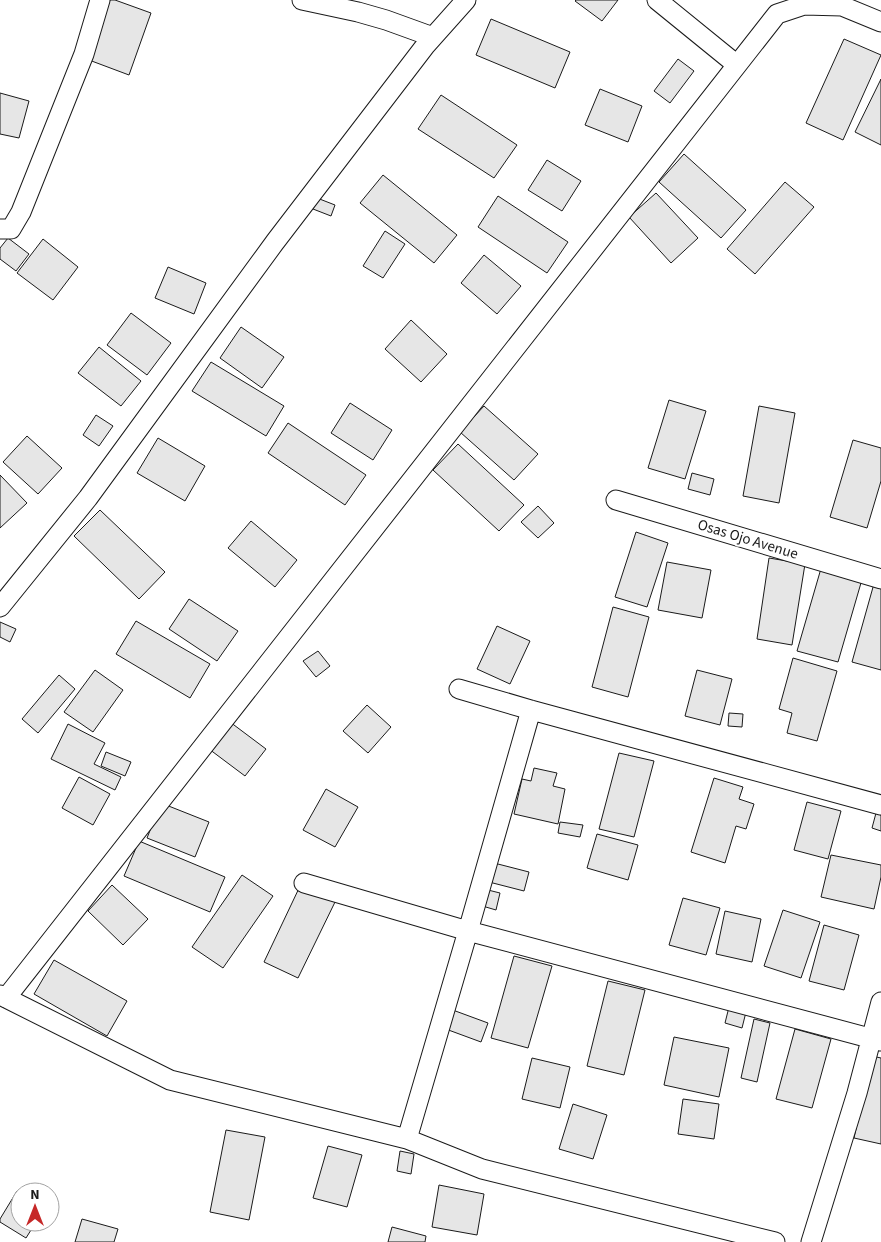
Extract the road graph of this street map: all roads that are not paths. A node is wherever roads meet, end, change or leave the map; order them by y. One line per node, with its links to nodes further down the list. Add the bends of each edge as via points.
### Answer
1 (100, 0): 8 (street, via 84,54 21,212 11,230)
2 (302, 0): 6 (street, via 358,12)
3 (466, 0): 6 (street)
4 (657, 0): 7 (street)
5 (881, 22): 7 (street, via 842,6 804,5 777,14)
6 (433, 37): 11 (street, via 275,242 88,498)
7 (737, 65): 17 (street)
8 (0, 230)
9 (616, 500): 10 (street, Osas Ojo Avenue)
10 (881, 579)
11 (0, 607)
12 (459, 689): 13 (street)
13 (531, 710): 14 (street); 16 (street)
14 (881, 805)
15 (304, 883): 16 (street)
16 (468, 931): 19 (street); 20 (street)
17 (3, 996): 20 (street, via 170,1080)
18 (881, 1002): 19 (street)
19 (876, 1040): 22 (street)
20 (407, 1139): 21 (street, via 482,1169)
21 (775, 1242)
22 (811, 1242)

